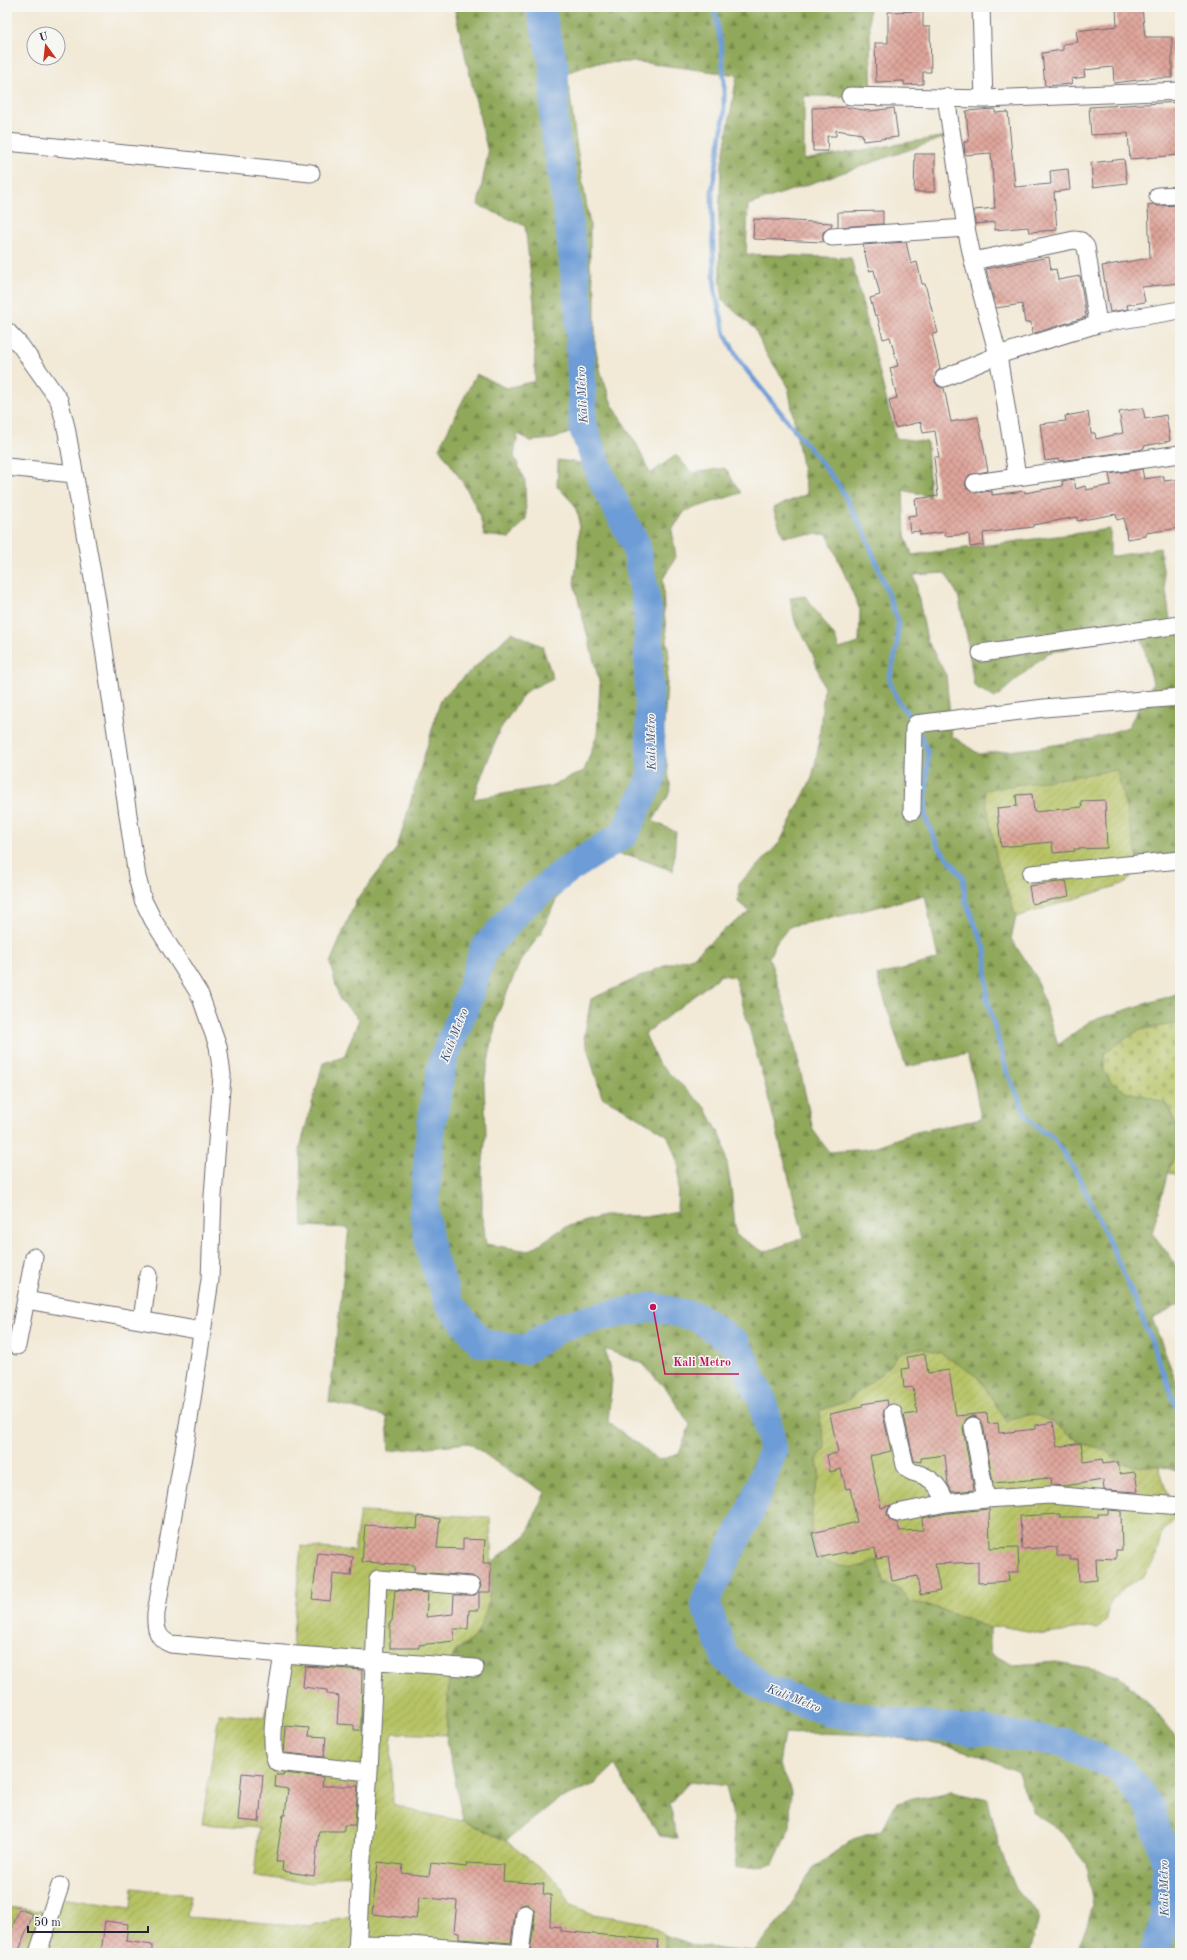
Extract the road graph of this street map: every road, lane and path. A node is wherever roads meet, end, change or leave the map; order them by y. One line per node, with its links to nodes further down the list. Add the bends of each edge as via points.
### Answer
1 (981, 7): 5 (street)
2 (1180, 91): 5 (street)
3 (850, 96): 4 (street)
4 (946, 97): 5 (street); 10 (street)
5 (984, 99)
6 (7, 142): 7 (street)
7 (311, 173)
8 (1180, 195): 9 (street)
9 (1158, 196)
10 (966, 228): 11 (street); 12 (street)
11 (832, 237)
12 (973, 261): 14 (street, via 1074,240 1081,241 1086,247); 16 (street)
13 (1180, 310): 14 (street)
14 (1098, 324): 16 (street)
15 (7, 331): 20 (street, via 59,400)
16 (998, 355): 17 (street); 21 (street)
17 (944, 378)
18 (1180, 454): 21 (street)
19 (7, 467): 20 (street)
20 (74, 474): 33 (street, via 97,601 137,877 143,900 153,920 200,995 219,1053 222,1075 210,1280)
21 (1017, 476): 22 (street)
22 (975, 483)
23 (1180, 625): 24 (street)
24 (981, 653)
25 (1180, 697): 26 (street, via 1044,708 916,724)
26 (912, 811)
27 (1180, 860): 28 (street)
28 (1031, 874)
29 (34, 1257): 31 (street)
30 (148, 1275): 32 (street)
31 (26, 1300): 32 (street); 34 (street)
32 (142, 1320): 33 (street)
33 (202, 1331): 42 (street, via 156,1614 156,1628 161,1638 171,1644)
34 (17, 1346)
35 (893, 1413): 38 (street, via 908,1471 931,1480 940,1489)
36 (974, 1426): 37 (street)
37 (986, 1499): 38 (street); 39 (street, via 1050,1495)
38 (946, 1503): 40 (street)
39 (1180, 1506)
40 (897, 1513)
41 (471, 1586): 43 (street, via 378,1579)
42 (283, 1654): 43 (street); 45 (street, via 274,1726 274,1752 277,1762)
43 (374, 1660): 44 (street); 45 (street)
44 (475, 1668)
45 (369, 1772): 48 (street)
46 (60, 1886): 49 (street)
47 (525, 1914): 51 (street)
48 (358, 1949): 50 (street, via 416,1945)
49 (38, 1953)
50 (511, 1953)
51 (520, 1953)

